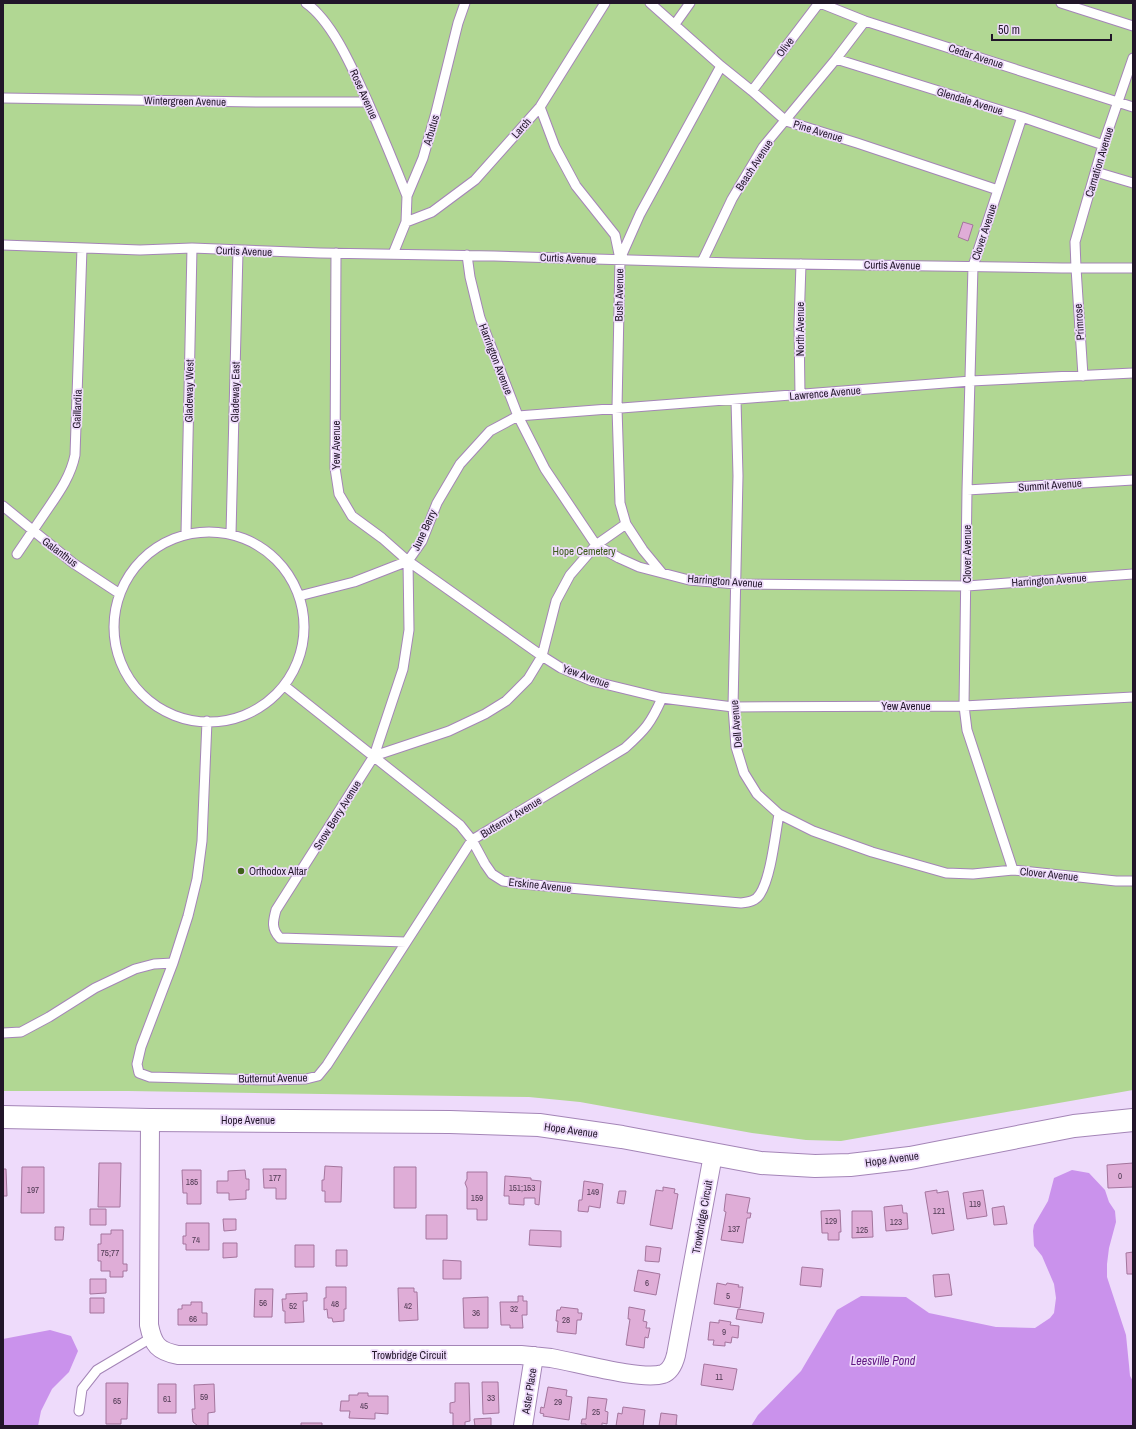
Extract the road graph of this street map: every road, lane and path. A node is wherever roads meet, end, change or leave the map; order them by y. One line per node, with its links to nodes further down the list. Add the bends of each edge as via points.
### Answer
1 (306, 3): 16 (lane, Rose Avenue, via 329,28 350,62)
2 (465, 3): 26 (lane, Arbutus, via 423,158)
3 (605, 3): 18 (lane, Larch)
4 (650, 3): 9 (lane, Pine Avenue)
5 (690, 3): 9 (lane)
6 (819, 3): 8 (lane, Cedar Avenue); 14 (lane, Olive)
7 (1061, 3): 10 (lane)
8 (865, 21): 12 (lane, Beach Avenue); 17 (lane, Cedar Avenue)
9 (674, 24): 13 (lane, Pine Avenue)
10 (1133, 26)
11 (1133, 58): 17 (lane, Carnation Avenue)
12 (836, 59): 20 (lane, Glendale Avenue); 21 (lane, Beach Avenue)
13 (721, 66): 14 (lane, Pine Avenue); 35 (lane, Bush Avenue, via 640,214)
14 (752, 90): 21 (lane, Pine Avenue)
15 (3, 98): 16 (lane, Wintergreen Avenue)
16 (368, 102): 26 (lane, Rose Avenue)
17 (1118, 102): 19 (lane, Cedar Avenue); 22 (lane, Carnation Avenue)
18 (540, 107): 27 (lane, Larch, via 476,180 432,212); 35 (lane, via 555,147 576,186 615,235)
19 (1133, 107)
20 (1022, 117): 22 (lane, Glendale Avenue); 25 (lane, Clover Avenue)
21 (786, 121): 25 (lane, Pine Avenue); 36 (lane, Beach Avenue, via 763,147 732,199)
22 (1103, 145): 23 (lane, Carnation Avenue)
23 (1096, 172): 24 (lane); 39 (lane, Carnation Avenue, via 1075,242)
24 (1133, 183)
25 (998, 190): 38 (lane, Clover Avenue)
26 (407, 196): 27 (lane, Arbutus)
27 (406, 222): 33 (lane, Arbutus)
28 (3, 245): 29 (lane, Curtis Avenue)
29 (82, 248): 30 (lane, Curtis Avenue); 52 (lane, Gaillardia, via 75,455 71,472)
30 (192, 248): 31 (lane, Curtis Avenue); 53 (lane, Gladeway West)
31 (238, 251): 32 (lane, Curtis Avenue); 54 (lane, Gladeway East)
32 (336, 253): 33 (lane, Curtis Avenue); 57 (lane, Yew Avenue, via 335,468 339,494 352,516 382,538)
33 (393, 254): 34 (lane, Curtis Avenue)
34 (467, 256): 35 (lane, Curtis Avenue); 47 (lane, Harrington Avenue, via 480,318)
35 (620, 259): 36 (lane, Curtis Avenue); 46 (lane, Bush Avenue)
36 (702, 262): 37 (lane, Curtis Avenue)
37 (801, 264): 38 (lane, Curtis Avenue); 44 (lane, North Avenue)
38 (973, 266): 39 (lane, Curtis Avenue); 43 (lane, Clover Avenue)
39 (1076, 268): 40 (lane, Curtis Avenue); 42 (lane, Primrose)
40 (1133, 268)
41 (1133, 373): 42 (lane, Lawrence Avenue)
42 (1083, 376): 43 (lane, Lawrence Avenue)
43 (971, 381): 44 (lane, Lawrence Avenue); 49 (lane, Clover Avenue)
44 (800, 395): 45 (lane, Lawrence Avenue)
45 (736, 400): 46 (lane, Lawrence Avenue); 60 (lane, Dell Avenue)
46 (617, 408): 47 (lane, Lawrence Avenue); 51 (lane, Bush Avenue, via 620,503)
47 (518, 416): 55 (lane, Harrington Avenue, via 545,469); 57 (lane, June Berry, via 490,431 460,464 437,503 422,541)
48 (1133, 480): 49 (lane, Summit Avenue)
49 (967, 490): 61 (lane, Clover Avenue)
50 (3, 506): 52 (lane, Galanthus)
51 (626, 524): 55 (lane); 58 (lane, Bush Avenue)
52 (33, 531): 56 (lane, Gaillardia); 62 (lane, Galanthus, via 73,563)
53 (186, 534): 54 (lane, via 221,530); 62 (lane, via 147,559 132,574)
54 (231, 534): 63 (lane, via 246,539 268,554 287,574)
55 (596, 545): 58 (lane, Harrington Avenue, via 639,567); 64 (lane, via 570,575 556,601)
56 (18, 554)
57 (408, 562): 63 (lane, June Berry, via 354,582); 64 (lane, Yew Avenue); 71 (lane, Snow Berry Avenue, via 409,630 403,669)
58 (662, 573): 60 (lane, Harrington Avenue, via 689,580)
59 (1133, 574): 61 (lane, Harrington Avenue)
60 (736, 584): 61 (lane, Harrington Avenue); 69 (lane, Dell Avenue)
61 (967, 586): 68 (lane, Clover Avenue)
62 (120, 594): 70 (lane, via 115,618 115,640 121,663 134,686 154,705 169,713)
63 (299, 596): 65 (lane, via 303,637 295,671)
64 (542, 656): 67 (lane, Yew Avenue, via 561,668 592,681); 71 (lane, via 528,679 506,701 485,714 449,731)
65 (286, 687): 70 (lane, via 255,711 240,717); 71 (lane, Erskine Avenue)
66 (1133, 697): 68 (lane, Yew Avenue)
67 (662, 698): 69 (lane, Yew Avenue); 73 (lane, Butternut Avenue, via 643,732 625,748)
68 (964, 706): 69 (lane, Yew Avenue); 74 (lane, Clover Avenue, via 967,730)
69 (733, 707): 72 (lane, Dell Avenue, via 736,747 744,773 758,794)
70 (207, 721): 77 (lane, Butternut Avenue, via 202,841 197,879)
71 (374, 756): 73 (lane, Erskine Avenue, via 460,825); 76 (lane, Snow Berry Avenue, via 276,910 273,921 275,933 280,938 292,939)
72 (779, 814): 73 (lane, Erskine Avenue, via 767,876 760,895 751,902 741,903 503,881 492,874); 74 (lane, Dell Avenue, via 813,831 872,852 946,873 974,874)
73 (472, 840): 76 (lane, Butternut Avenue)
74 (1012, 870): 75 (lane, Clover Avenue)
75 (1133, 881)
76 (406, 942): 77 (lane, Butternut Avenue, via 328,1065 318,1076 306,1079 150,1077 139,1073 137,1064 141,1046)
77 (173, 963): 78 (lane, via 134,969 95,988 21,1032)
78 (3, 1033)
79 (3, 1117): 80 (main road, Hope Avenue)
80 (150, 1120): 82 (main road, Hope Avenue, via 538,1125 622,1137); 83 (street, via 149,1325)
81 (1133, 1120): 82 (main road, Hope Avenue, via 1074,1126 910,1158 850,1165 761,1163)
82 (713, 1155): 84 (street, Trowbridge Circuit, via 675,1361 670,1369 664,1373 647,1375)
83 (152, 1338): 84 (street, Trowbridge Circuit, via 166,1353 178,1355); 85 (lane, via 98,1370 82,1389)
84 (534, 1356): 86 (street, Aster Place)
85 (79, 1411)
86 (523, 1426)

